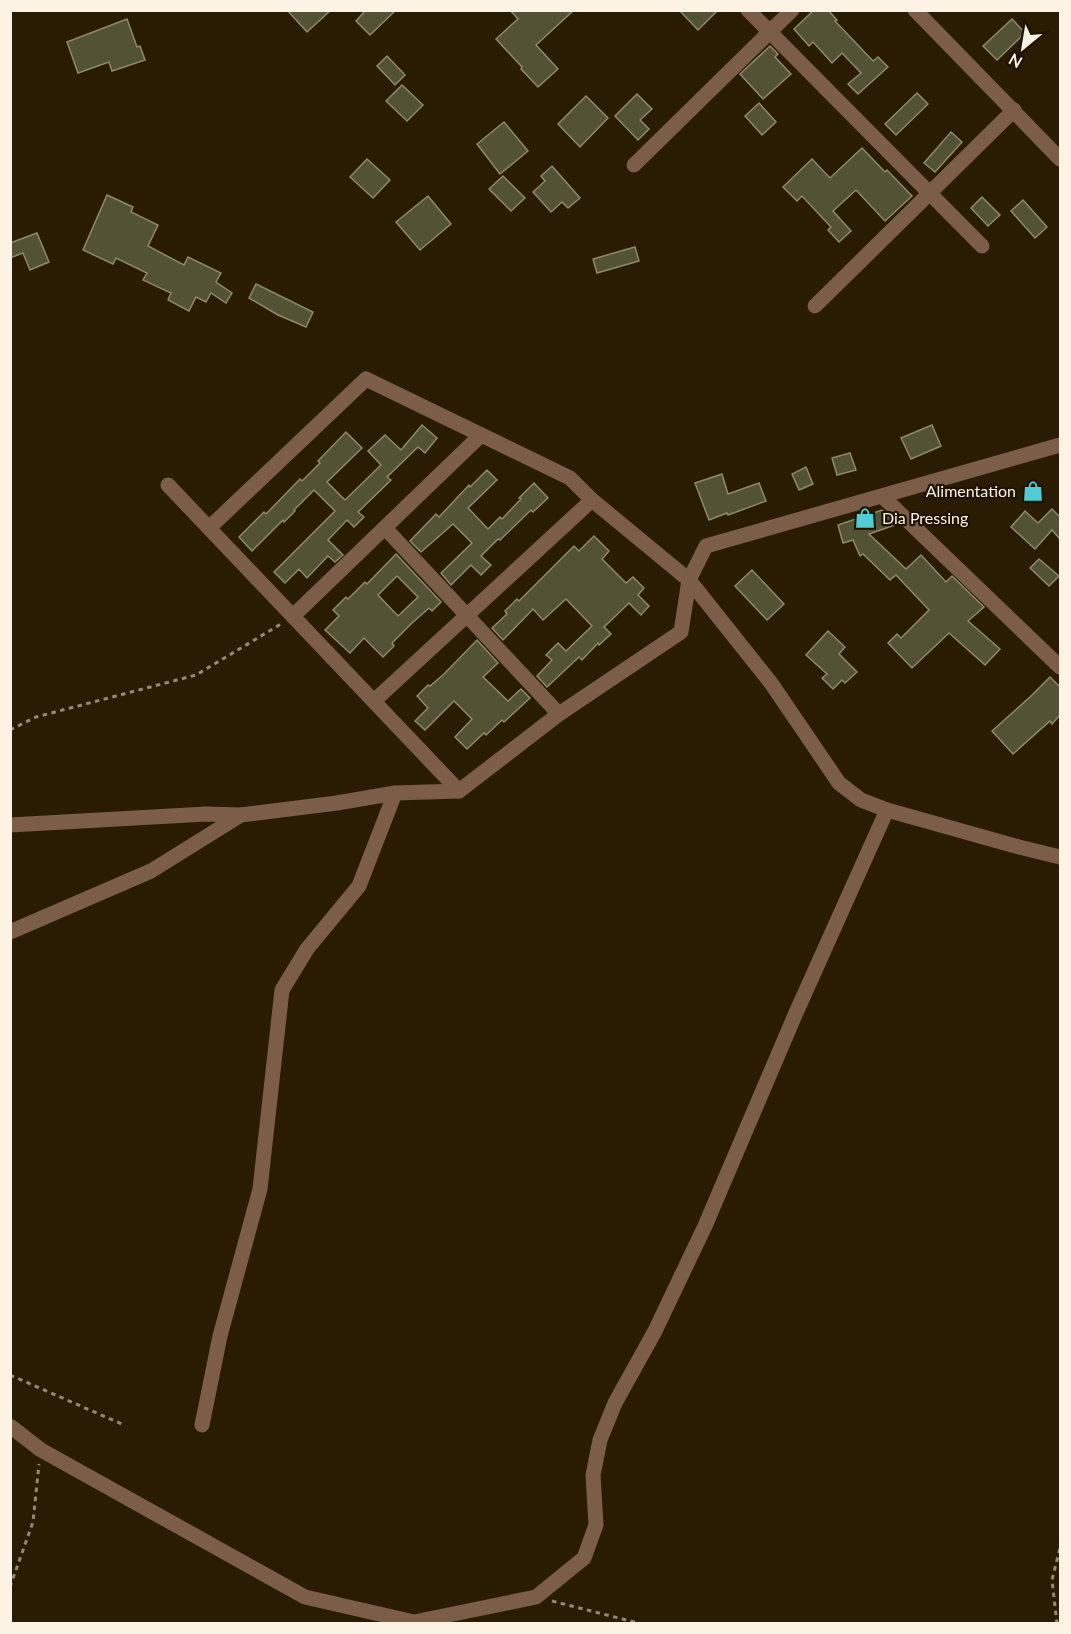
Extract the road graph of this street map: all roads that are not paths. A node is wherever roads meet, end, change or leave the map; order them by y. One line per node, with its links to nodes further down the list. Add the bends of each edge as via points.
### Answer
1 (748, 10): 4 (street)
2 (792, 10): 4 (street)
3 (915, 10): 5 (street)
4 (770, 32): 7 (street); 8 (street)
5 (1014, 110): 6 (street); 8 (street)
6 (1060, 159)
7 (634, 165)
8 (929, 193): 9 (street); 10 (street)
9 (982, 246)
10 (814, 306)
11 (481, 435): 15 (street, via 570,478); 16 (street, via 366,379); 17 (street)
12 (1060, 445): 14 (street)
13 (168, 485): 16 (street)
14 (883, 497): 18 (street, via 706,546); 21 (street)
15 (592, 500): 18 (street); 19 (street)
16 (209, 528): 20 (street)
17 (385, 528): 19 (street); 20 (street)
18 (689, 580): 23 (street, via 681,632); 26 (street, via 771,683 839,783 861,800)
19 (467, 615): 22 (street); 23 (street)
20 (293, 616): 22 (street)
21 (1060, 667)
22 (374, 701): 24 (street)
23 (560, 714): 24 (street)
24 (459, 790): 25 (street)
25 (395, 793): 27 (street); 31 (street, via 359,886 307,949 282,990 260,1189 220,1336)
26 (886, 810): 29 (street); 32 (street, via 705,1226 600,1440 592,1475 596,1525 584,1558 536,1597 414,1622 305,1597 41,1450)
27 (241, 815): 28 (street, via 206,813); 30 (street, via 151,871)
28 (10, 825)
29 (1060, 857)
30 (10, 932)
31 (202, 1425)
32 (10, 1426)

